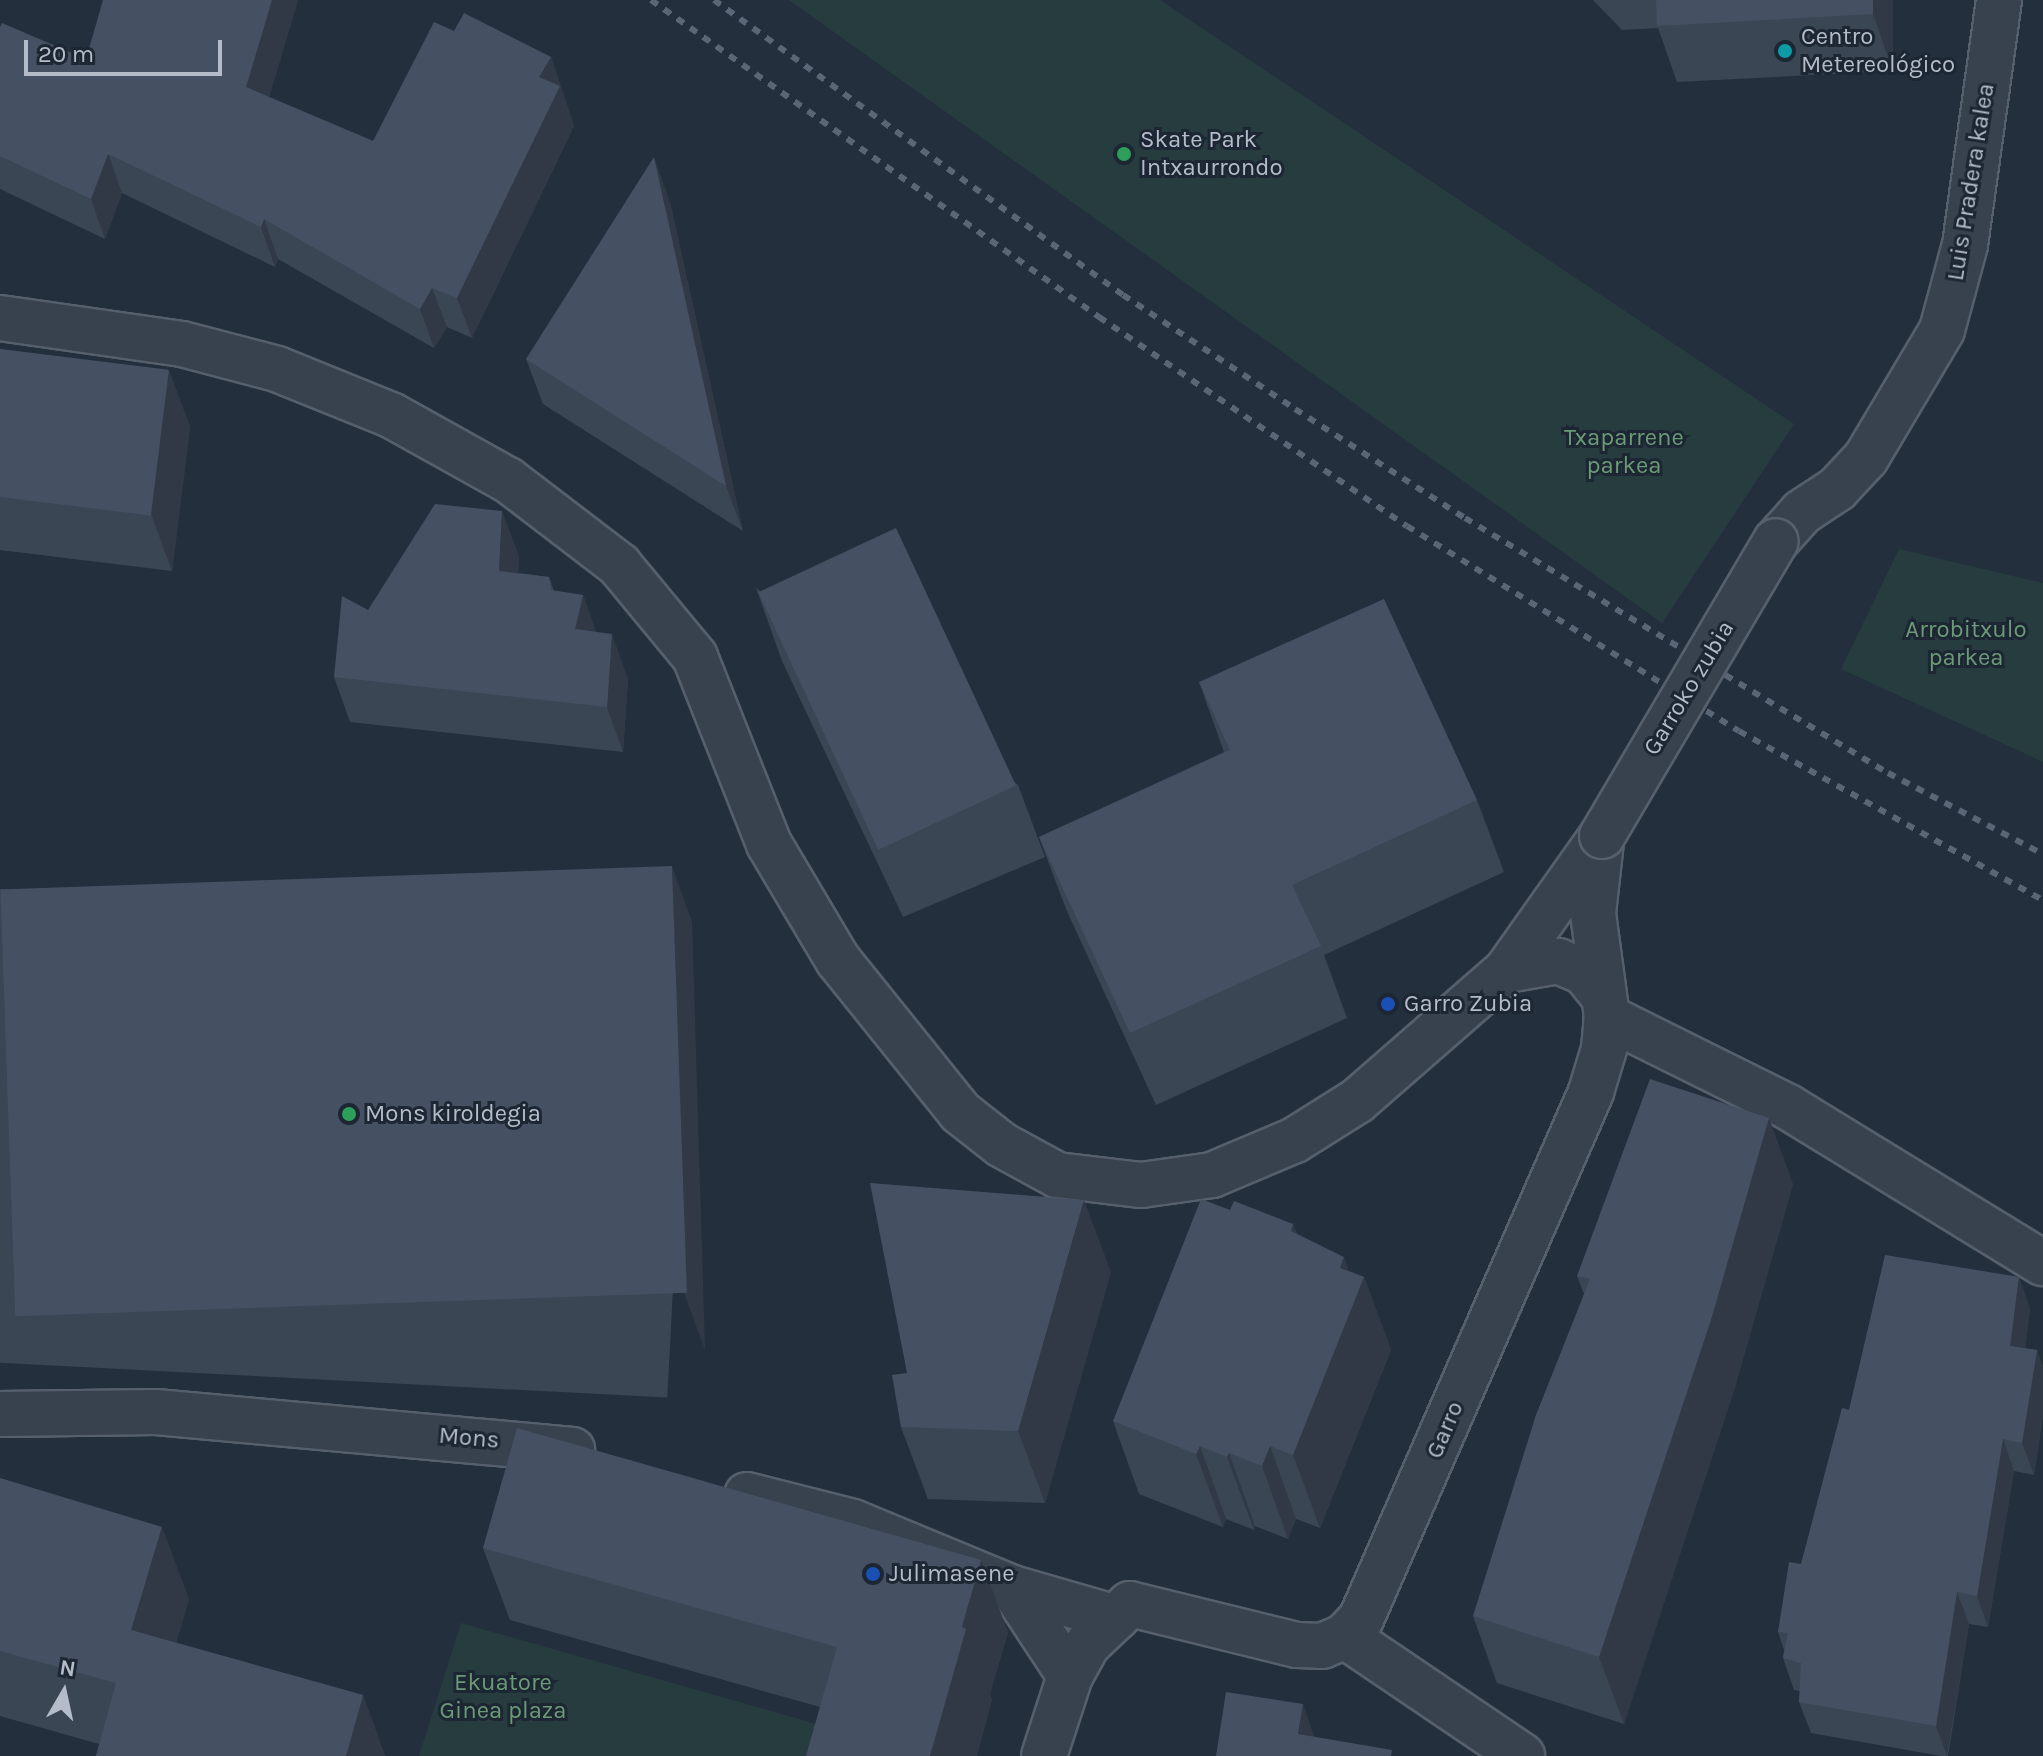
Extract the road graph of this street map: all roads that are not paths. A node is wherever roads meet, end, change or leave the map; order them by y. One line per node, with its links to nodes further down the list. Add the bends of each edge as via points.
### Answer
1 (1999, 0): 3 (street, Luis Pradera kalea, via 1965,245 1942,330 1866,458)
2 (0, 318): 5 (street, Garroko zubia, via 182,344 277,369 391,415 508,480 619,565 695,657 769,844 838,960 960,1112 1002,1145 1057,1175 1141,1185 1212,1175 1295,1140 1357,1101)
3 (1776, 541): 4 (street, Garroko zubia, bridge)
4 (1602, 836): 5 (street, Garroko zubia); 6 (street, Garro, via 1593,913)
5 (1507, 970): 6 (street, via 1558,961 1584,972)
6 (1604, 1004): 7 (street, via 1788,1107); 13 (street, Garro, via 1604,1049 1591,1092 1379,1582 1361,1619)
7 (2043, 1263)
8 (0, 1414): 9 (street, Mons, via 156,1412 554,1446)
9 (613, 1461)
10 (703, 1484): 11 (street, via 853,1522)
11 (1012, 1588): 12 (street); 14 (street)
12 (1116, 1618): 13 (street, via 1130,1604 1297,1645 1322,1646); 14 (street, via 1088,1644)
13 (1345, 1636): 16 (street)
14 (1070, 1676): 15 (street)
15 (1049, 1749)
16 (1522, 1756)

